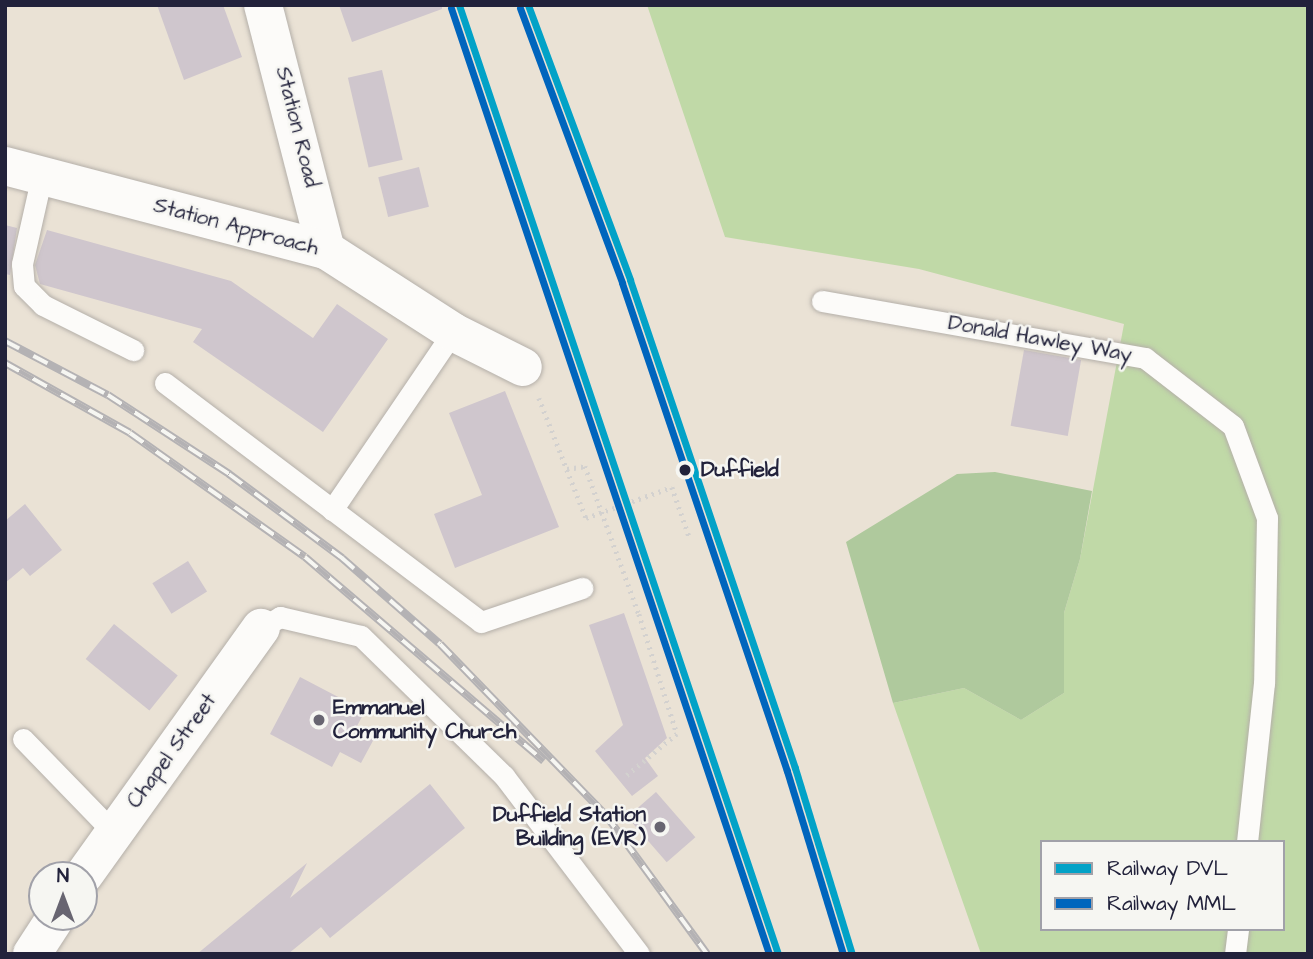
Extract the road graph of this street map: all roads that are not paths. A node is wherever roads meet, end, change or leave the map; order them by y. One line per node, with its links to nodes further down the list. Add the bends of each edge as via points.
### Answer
1 (264, 5): 4 (street, Station Road)
2 (5, 166): 3 (street, Station Approach)
3 (43, 175): 4 (street, Station Approach); 7 (lane, via 22,264 24,286 43,305)
4 (326, 250): 6 (street, Station Approach)
5 (822, 301): 15 (lane, Donald Hawley Way, via 1145,358 1233,426 1267,518 1264,683)
6 (453, 332): 8 (street, Station Approach); 10 (lane)
7 (133, 350)
8 (523, 367)
9 (165, 383): 10 (lane)
10 (332, 510): 11 (lane, via 481,622)
11 (582, 588)
12 (261, 628): 14 (street, Chapel Street); 20 (lane, via 280,617 361,636 504,776)
13 (23, 739): 14 (lane)
14 (113, 832): 16 (street, Chapel Street)
15 (1247, 840)
16 (93, 861)
17 (46, 931): 19 (street)
18 (1238, 931): 21 (lane)
19 (32, 954)
20 (639, 954)
21 (1235, 954)

